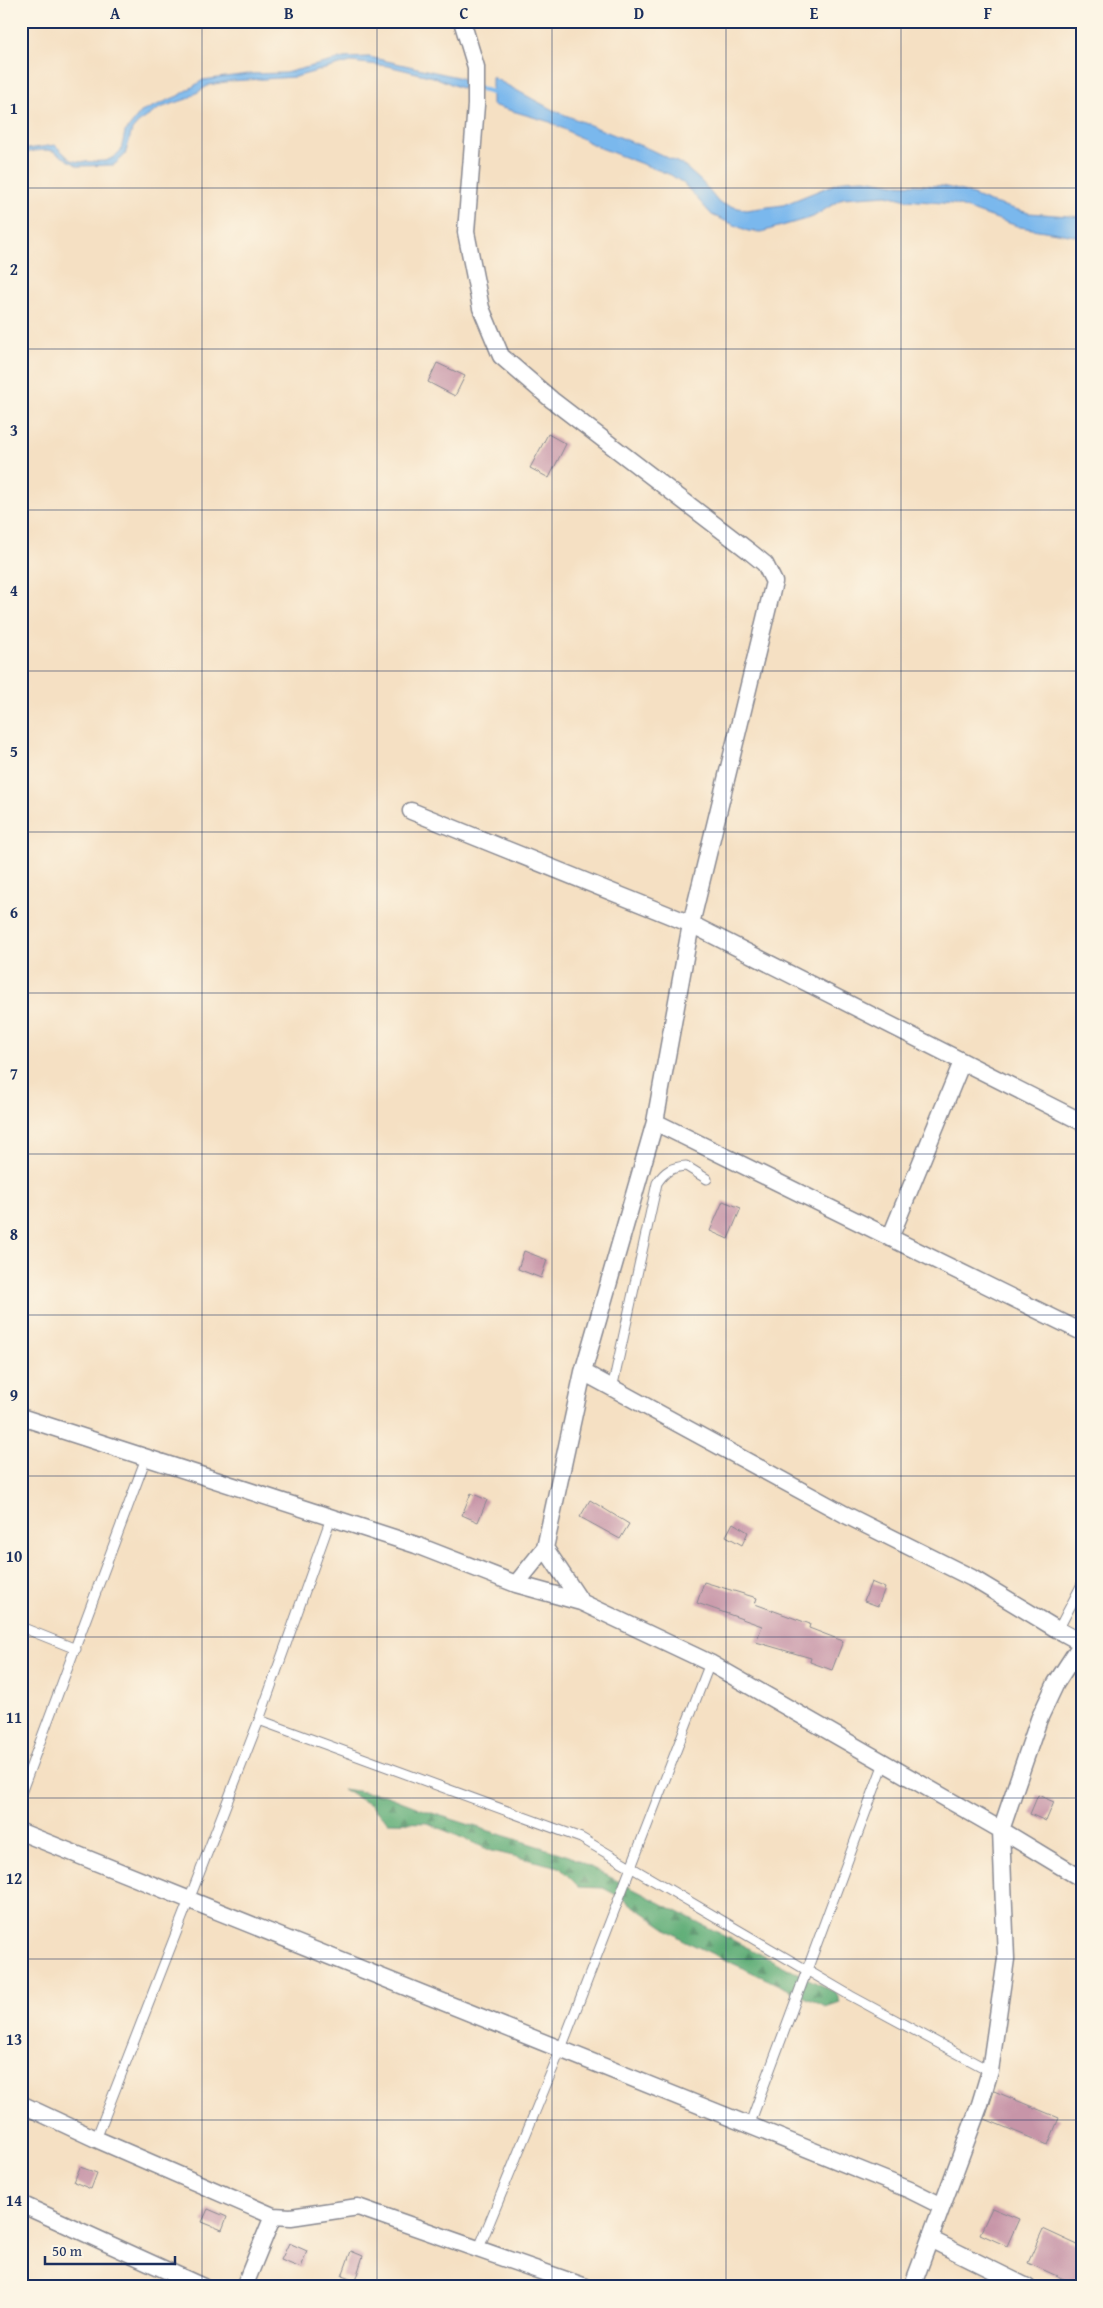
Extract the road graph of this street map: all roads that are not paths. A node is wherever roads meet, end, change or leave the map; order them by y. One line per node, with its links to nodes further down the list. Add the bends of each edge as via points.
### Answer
1 (462, 21): 3 (street, via 476,67 466,232 482,308 501,356 552,400 750,551 765,564 774,582)
2 (411, 811): 3 (street)
3 (691, 924): 4 (street); 5 (street)
4 (962, 1062): 6 (street); 8 (street)
5 (655, 1122): 8 (street); 10 (street)
6 (1082, 1122)
7 (707, 1179): 11 (lane, via 686,1166 674,1167 657,1183)
8 (890, 1238): 9 (street)
9 (1082, 1332)
10 (583, 1372): 11 (street); 15 (street)
11 (612, 1389): 20 (street, via 844,1514 972,1578)
12 (21, 1417): 13 (street)
13 (146, 1458): 14 (street); 22 (lane)
14 (331, 1518): 16 (street, via 416,1545); 24 (lane)
15 (545, 1548): 16 (street); 18 (street)
16 (516, 1584): 18 (street)
17 (1082, 1584): 20 (lane)
18 (581, 1602): 23 (street)
19 (21, 1626): 22 (lane)
20 (1058, 1630): 21 (street)
21 (1082, 1643): 27 (street, via 1056,1683 1039,1719)
22 (76, 1648): 26 (lane)
23 (710, 1664): 25 (street); 29 (lane)
24 (259, 1720): 29 (lane, via 581,1838); 31 (lane)
25 (884, 1763): 27 (street); 32 (lane)
26 (21, 1793)
27 (1001, 1830): 30 (street); 34 (street, via 1006,1959)
28 (21, 1832): 31 (street)
29 (631, 1867): 32 (lane); 33 (lane)
30 (1082, 1879)
31 (189, 1899): 33 (street); 37 (lane)
32 (807, 1970): 34 (lane); 36 (lane)
33 (560, 2051): 36 (street); 42 (lane)
34 (990, 2071): 39 (street)
35 (21, 2104): 37 (street)
36 (749, 2126): 39 (street, via 910,2190)
37 (96, 2139): 40 (street)
38 (21, 2204): 44 (street)
39 (942, 2206): 41 (street)
40 (273, 2216): 42 (street, via 282,2218 358,2207); 45 (street)
41 (930, 2239): 47 (street); 48 (street)
42 (479, 2248): 43 (street)
43 (562, 2283): 46 (street)
44 (204, 2287)
45 (244, 2287)
46 (586, 2287)
47 (912, 2287)
48 (1027, 2287)

